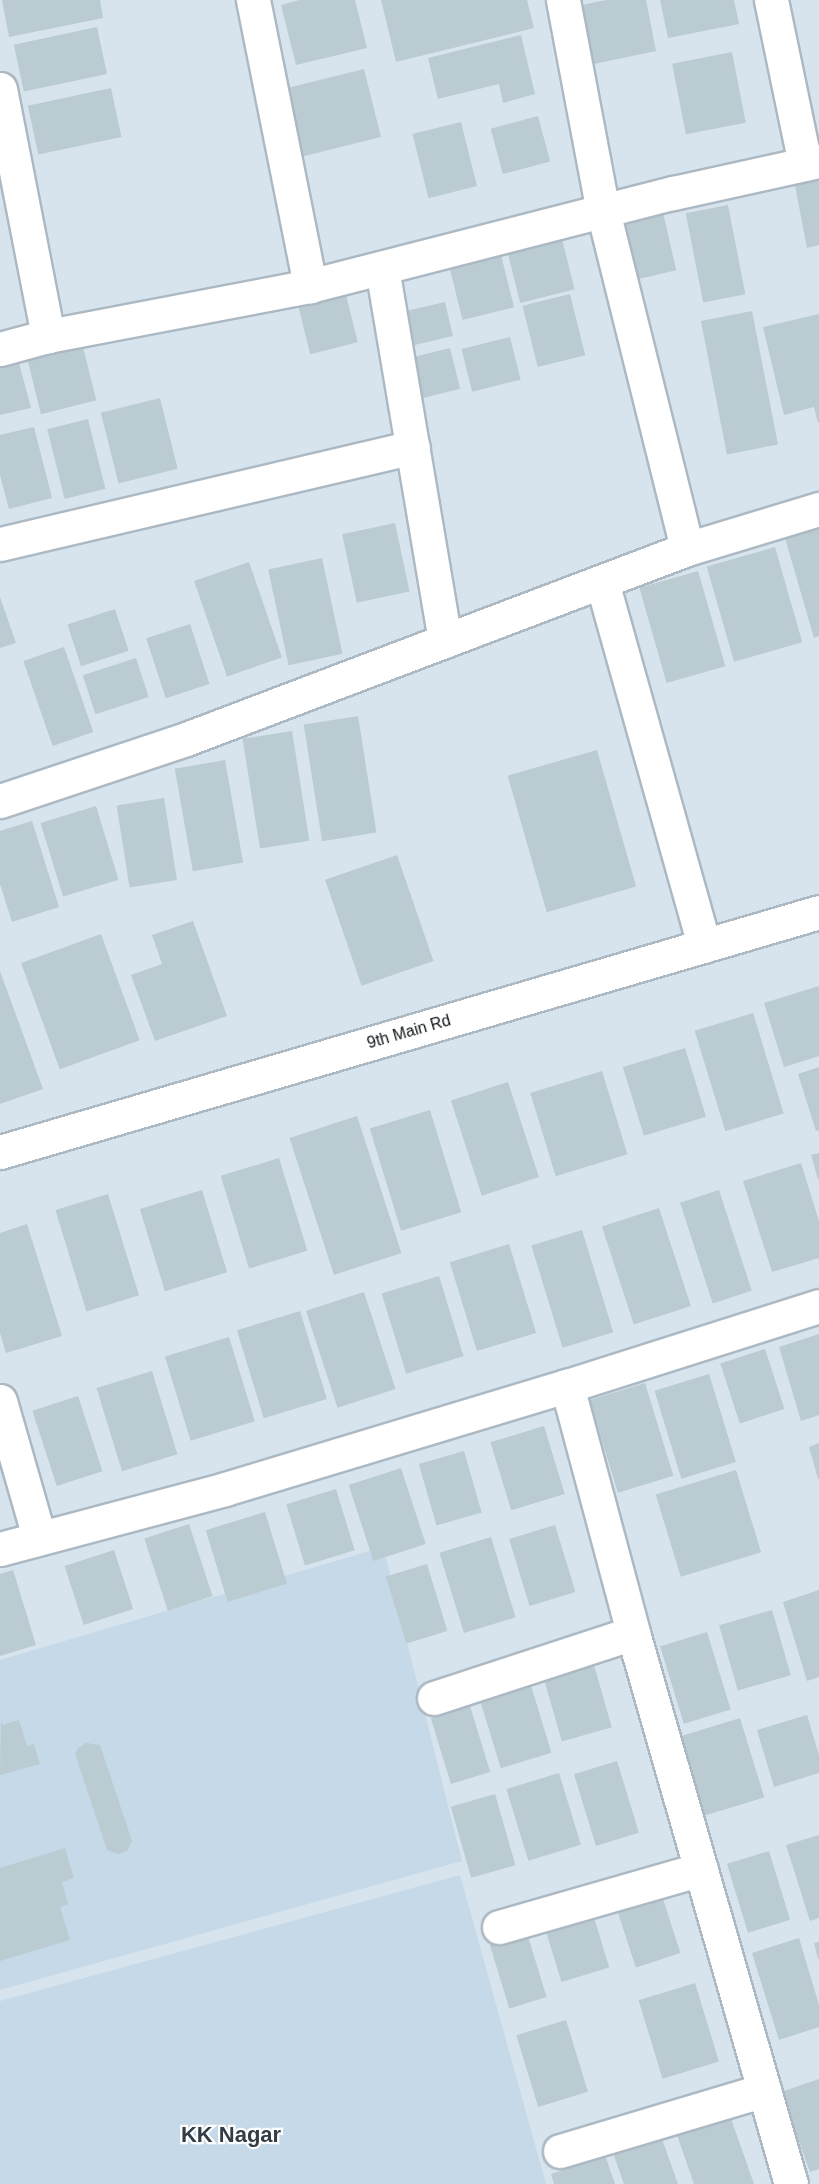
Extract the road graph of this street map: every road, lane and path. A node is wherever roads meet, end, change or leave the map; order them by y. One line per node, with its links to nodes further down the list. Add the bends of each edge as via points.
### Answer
1 (253, 0): 8 (street)
2 (563, 0): 6 (street)
3 (771, 0): 5 (street)
4 (0, 89): 9 (street)
5 (812, 163): 6 (street)
6 (603, 211): 7 (street); 14 (street)
7 (382, 268): 8 (street); 11 (street)
8 (310, 286): 9 (street)
9 (48, 336): 10 (street)
10 (0, 349)
11 (412, 447): 13 (street); 16 (street)
12 (819, 509): 14 (street)
13 (0, 544)
14 (687, 549): 15 (street)
15 (602, 582): 16 (street); 19 (street)
16 (445, 641): 17 (street, via 186,739)
17 (0, 801)
18 (819, 912): 19 (street, 9th Main Rd)
19 (704, 946): 20 (street, 9th Main Rd)
20 (0, 1152)
21 (819, 1305): 22 (street)
22 (567, 1386): 24 (street, via 225,1490); 26 (street)
23 (0, 1401): 24 (street)
24 (39, 1537): 25 (street)
25 (0, 1549)
26 (633, 1633): 27 (street); 28 (street)
27 (434, 1698)
28 (701, 1869): 29 (street); 30 (street)
29 (499, 1927)
30 (764, 2090): 31 (street); 32 (street)
31 (560, 2151)
32 (791, 2184)

